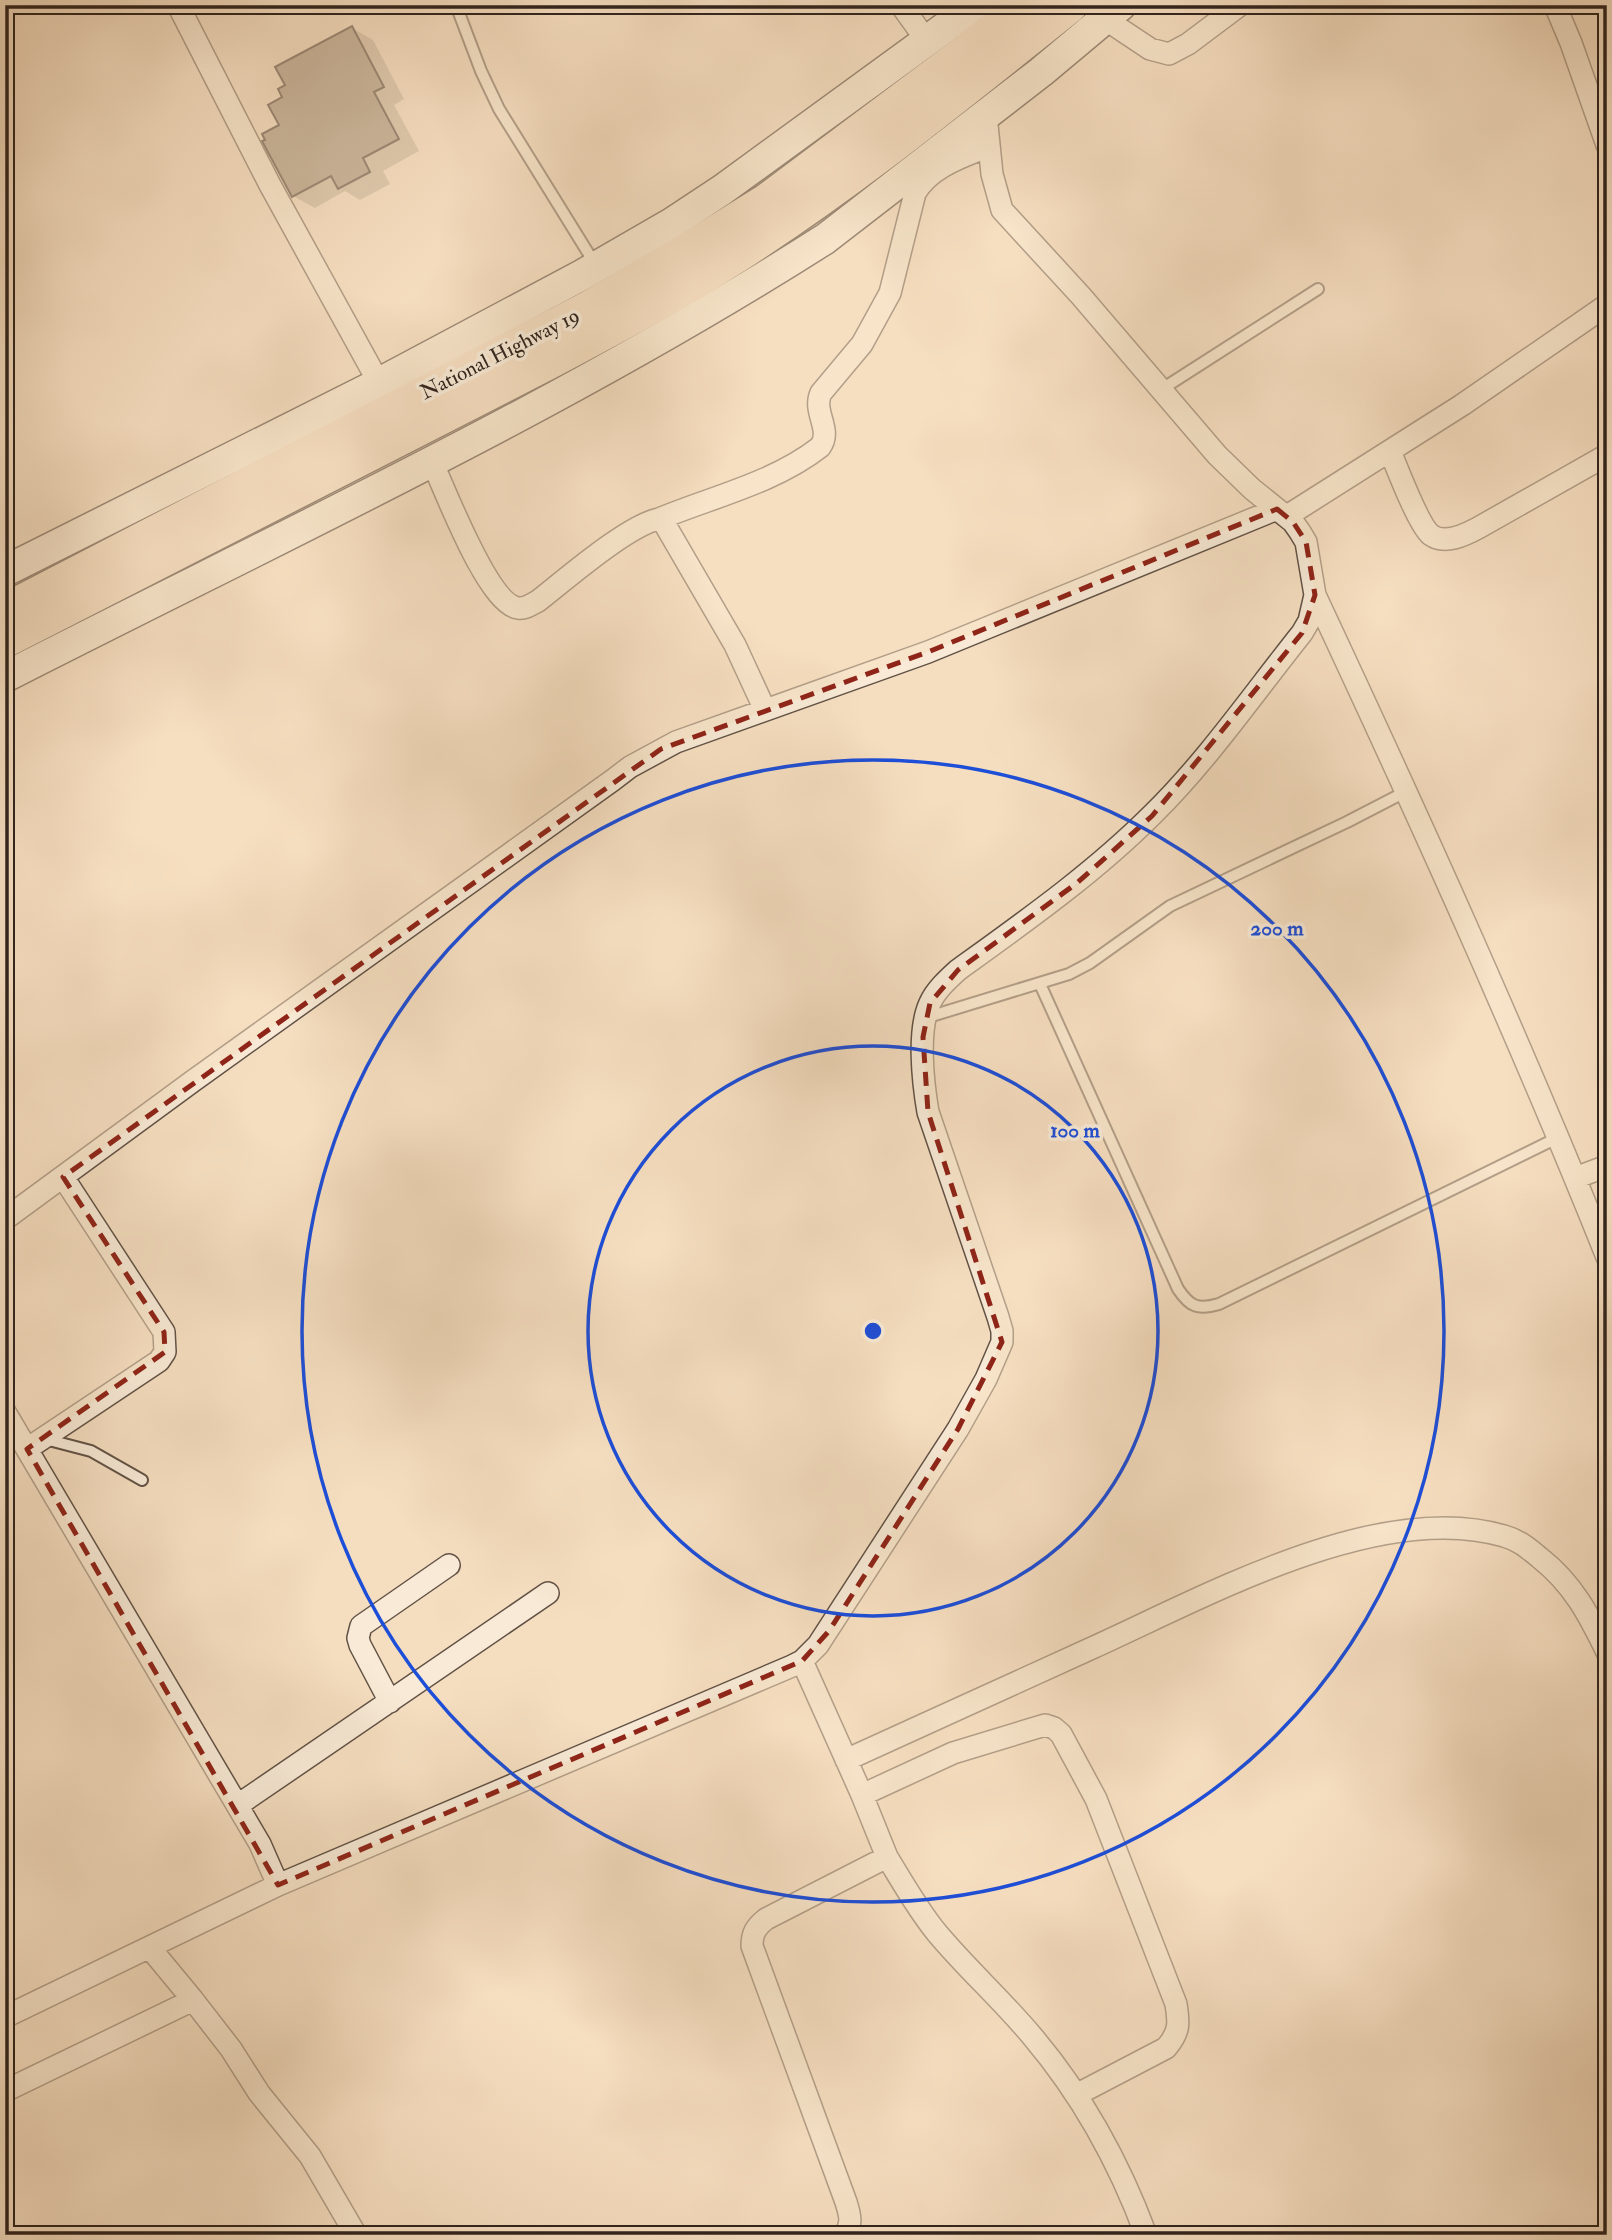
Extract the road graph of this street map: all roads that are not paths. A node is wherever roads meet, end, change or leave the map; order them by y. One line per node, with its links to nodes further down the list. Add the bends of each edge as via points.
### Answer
1 (178, 5): 17 (street)
2 (456, 5): 14 (lane, via 499,109)
3 (901, 5): 10 (street)
4 (976, 5): 10 (main road)
5 (1024, 5): 11 (highway)
6 (1070, 5): 11 (highway)
7 (1240, 5): 9 (street, via 1169,54 1150,49)
8 (1555, 5): 12 (street)
9 (1113, 12): 11 (main road)
10 (926, 41): 14 (main road, via 696,208)
11 (975, 83): 13 (street); 21 (main road, via 825,239 649,345); 26 (highway, National Highway 19, via 587,309); 27 (highway, via 785,223 638,315)
12 (1607, 145)
13 (989, 146): 18 (street, via 1002,210); 23 (street, via 921,182 890,293 867,337 817,401 825,433 820,447 779,472)
14 (596, 267): 17 (main road)
15 (1318, 289): 18 (lane)
16 (1607, 305): 19 (street)
17 (379, 383): 24 (main road)
18 (1162, 389): 22 (street, via 1232,471)
19 (1390, 451): 20 (street, via 1430,535 1443,539 1478,528); 22 (street)
20 (1607, 455)
21 (432, 462): 23 (street, via 470,550 514,607 538,601 614,543); 28 (main road)
22 (1282, 513): 25 (street, via 1306,542); 29 (street, via 928,652)
23 (659, 519): 29 (street, via 735,645)
24 (5, 571)
25 (1315, 595): 30 (street); 32 (street, via 1302,633 1171,795 1077,883 958,970 938,991)
26 (5, 611)
27 (5, 639)
28 (5, 677)
29 (765, 710): 35 (street, via 676,742 630,767)
30 (1407, 791): 31 (lane, via 1170,906 1090,963); 33 (street)
31 (1040, 984): 32 (lane); 33 (lane, via 1187,1303 1204,1308 1219,1304)
32 (925, 1018): 45 (street, via 928,1112 998,1317 1002,1342 958,1429 829,1631)
33 (1558, 1138): 36 (street)
34 (1607, 1166): 36 (street)
35 (63, 1177): 37 (street); 40 (street, via 164,1332 165,1352 159,1361)
36 (1575, 1178): 38 (street)
37 (5, 1219)
38 (1607, 1256)
39 (5, 1412): 40 (street)
40 (35, 1443): 41 (lane, via 91,1451); 49 (street)
41 (142, 1480)
42 (449, 1565): 46 (street, via 361,1626 360,1645)
43 (548, 1593): 46 (street)
44 (1607, 1652): 47 (street, via 1575,1592 1523,1544 1470,1530 1406,1530 1320,1551 1231,1584)
45 (802, 1661): 47 (street); 51 (street)
46 (390, 1702): 49 (street)
47 (846, 1760): 48 (street)
48 (862, 1795): 50 (street); 56 (street, via 970,1747 1045,1725 1061,1734 1096,1799 1176,2004 1180,2026 1166,2048)
49 (237, 1805): 51 (street)
50 (887, 1857): 56 (street, via 935,1931 1020,2021); 58 (street, via 766,1919 752,1937 754,1956 850,2217)
51 (278, 1885): 52 (street)
52 (150, 1948): 53 (street); 54 (street)
53 (193, 2000): 55 (street); 57 (street, via 310,2156)
54 (5, 2017)
55 (5, 2091)
56 (1076, 2095): 59 (street, via 1104,2140)
57 (356, 2235)
58 (844, 2235)
59 (1146, 2235)

